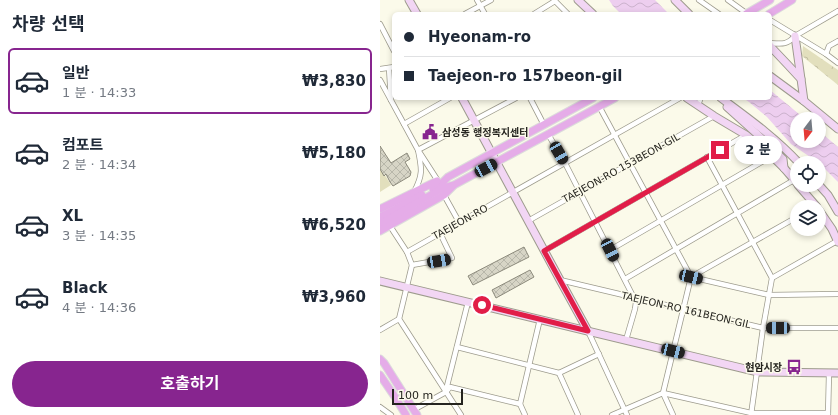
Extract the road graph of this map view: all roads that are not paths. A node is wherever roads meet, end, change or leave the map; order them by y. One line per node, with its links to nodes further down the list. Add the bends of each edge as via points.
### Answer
1 (409, 0): 13 (main road)
2 (477, 0): 11 (street)
3 (491, 0): 11 (street)
4 (578, 0): 18 (main road)
5 (675, 0): 19 (main road)
6 (699, 0): 20 (street)
7 (728, 0): 21 (street)
8 (770, 0): 22 (main road)
9 (792, 0): 23 (main road)
10 (555, 1): 16 (street); 17 (street)
11 (480, 6): 14 (street); 15 (street)
12 (838, 11): 26 (street)
13 (416, 12)
14 (469, 12)
15 (483, 12)
16 (537, 12)
17 (566, 12)
18 (591, 12)
19 (687, 12)
20 (715, 12)
21 (743, 12)
22 (749, 12)
23 (772, 12)
24 (772, 21): 26 (street)
25 (380, 24): 29 (street)
26 (795, 36): 28 (street, via 790,41); 31 (street); 36 (main road)
27 (838, 41): 31 (street, via 829,46)
28 (772, 43)
29 (392, 47)
30 (772, 48): 36 (main road)
31 (826, 54): 32 (street)
32 (838, 63)
33 (391, 68): 34 (street); 48 (street)
34 (380, 69)
35 (772, 77): 47 (main road)
36 (801, 79): 47 (main road)
37 (380, 80): 48 (street)
38 (446, 100): 53 (street)
39 (463, 100): 52 (main road)
40 (512, 100): 52 (street)
41 (531, 100): 54 (street)
42 (589, 100): 54 (main road)
43 (611, 100): 50 (main road)
44 (676, 100): 57 (street, TAEJEON-RO)
45 (718, 100): 67 (main road, via 783,159)
46 (724, 100): 62 (main road)
47 (804, 101): 55 (main road)
48 (391, 102): 53 (street)
49 (698, 102): 51 (main road)
50 (599, 106): 56 (main road); 57 (street)
51 (714, 116): 58 (main road); 66 (street, TAEJEON-RO 153BEON-GIL)
52 (474, 120): 59 (street); 60 (main road)
53 (404, 124): 59 (street)
54 (544, 125): 60 (main road)
55 (838, 129)
56 (548, 134): 64 (main road); 65 (street)
57 (615, 135): 65 (street, TAEJEON-RO); 66 (street)
58 (746, 135): 61 (main road); 63 (street)
59 (418, 150): 70 (street); 79 (street, via 421,175)
60 (492, 153): 64 (main road); 69 (main road)
61 (772, 156): 67 (main road); 72 (street)
62 (793, 156)
63 (707, 157): 72 (street); 76 (street)
64 (496, 162): 71 (main road); 74 (main road)
65 (565, 163): 74 (street, TAEJEON-RO); 75 (street)
66 (630, 163): 75 (street, TAEJEON-RO 153BEON-GIL); 76 (street)
67 (784, 168): 68 (main road)
68 (790, 175)
69 (448, 177): 70 (main road); 85 (main road, via 440,185)
70 (438, 181): 79 (main road)
71 (454, 185): 80 (main road); 92 (main road, via 443,188)
72 (722, 185): 84 (street); 86 (street)
73 (790, 187): 84 (street)
74 (513, 192): 88 (main road); 90 (street, TAEJEON-RO)
75 (580, 192): 88 (street, TAEJEON-RO 153BEON-GIL); 91 (street)
76 (646, 192): 86 (street); 91 (street)
77 (804, 192): 81 (main road)
78 (825, 192): 83 (main road)
79 (413, 194): 82 (main road)
80 (444, 195): 90 (street); 93 (main road)
81 (811, 200)
82 (380, 209)
83 (838, 212)
84 (737, 214): 96 (street); 98 (street)
85 (380, 218)
86 (661, 220): 98 (street); 99 (street)
87 (826, 220): 97 (main road)
88 (528, 221): 100 (main road)
89 (790, 221): 96 (street)
90 (459, 222): 95 (street, TAEJEON-RO)
91 (595, 222): 99 (street); 100 (street)
92 (380, 224)
93 (390, 226): 94 (main road); 101 (street)
94 (380, 231)
95 (440, 233): 101 (street, TAEJEON-RO); 102 (street, via 452,258)
96 (752, 242): 103 (street); 104 (street)
97 (838, 242): 104 (street)
98 (676, 249): 103 (street); 105 (street)
99 (610, 250): 105 (street)
100 (544, 251): 106 (main road)
101 (407, 252): 102 (street)
102 (412, 265): 108 (street)
103 (691, 277): 110 (street); 113 (street)
104 (772, 278): 110 (street)
105 (625, 279): 111 (street)
106 (560, 280): 111 (street, TAEJEON-RO 161BEON-GIL); 119 (main road)
107 (380, 281): 108 (main road)
108 (406, 287): 112 (main road); 114 (street)
109 (838, 294): 110 (street)
110 (769, 295): 116 (street)
111 (634, 298): 113 (street, TAEJEON-RO 161BEON-GIL); 120 (street, via 635,309)
112 (468, 302): 115 (main road); 121 (street)
113 (682, 309): 116 (street, TAEJEON-RO 161BEON-GIL); 122 (street)
114 (399, 319): 118 (street); 131 (street)
115 (540, 319): 119 (main road); 125 (street)
116 (763, 328): 117 (street, TAEJEON-RO 161BEON-GIL); 126 (street)
117 (838, 328)
118 (380, 330)
119 (588, 331): 120 (main road); 123 (street)
120 (626, 340): 122 (main road)
121 (457, 347): 125 (street); 131 (street)
122 (673, 351): 126 (main road); 132 (street)
123 (599, 354): 127 (street); 135 (street)
124 (380, 359): 136 (main road)
125 (529, 365): 127 (street); 133 (street)
126 (758, 372): 128 (main road); 137 (street)
127 (559, 373): 143 (street)
128 (829, 373): 129 (main road); 138 (street)
129 (838, 373)
130 (380, 375): 140 (main road)
131 (446, 392): 133 (street, via 450,387); 136 (street); 141 (street)
132 (663, 393): 135 (street); 137 (street); 146 (street)
133 (520, 404): 142 (street)
134 (380, 406): 139 (street)
135 (625, 410): 144 (street); 145 (street)
136 (415, 412)
137 (751, 414): 138 (street)
138 (828, 414)
139 (391, 415)
140 (406, 415)
141 (461, 415)
142 (525, 415)
143 (578, 415)
144 (612, 415)
145 (627, 415)
146 (673, 415)

